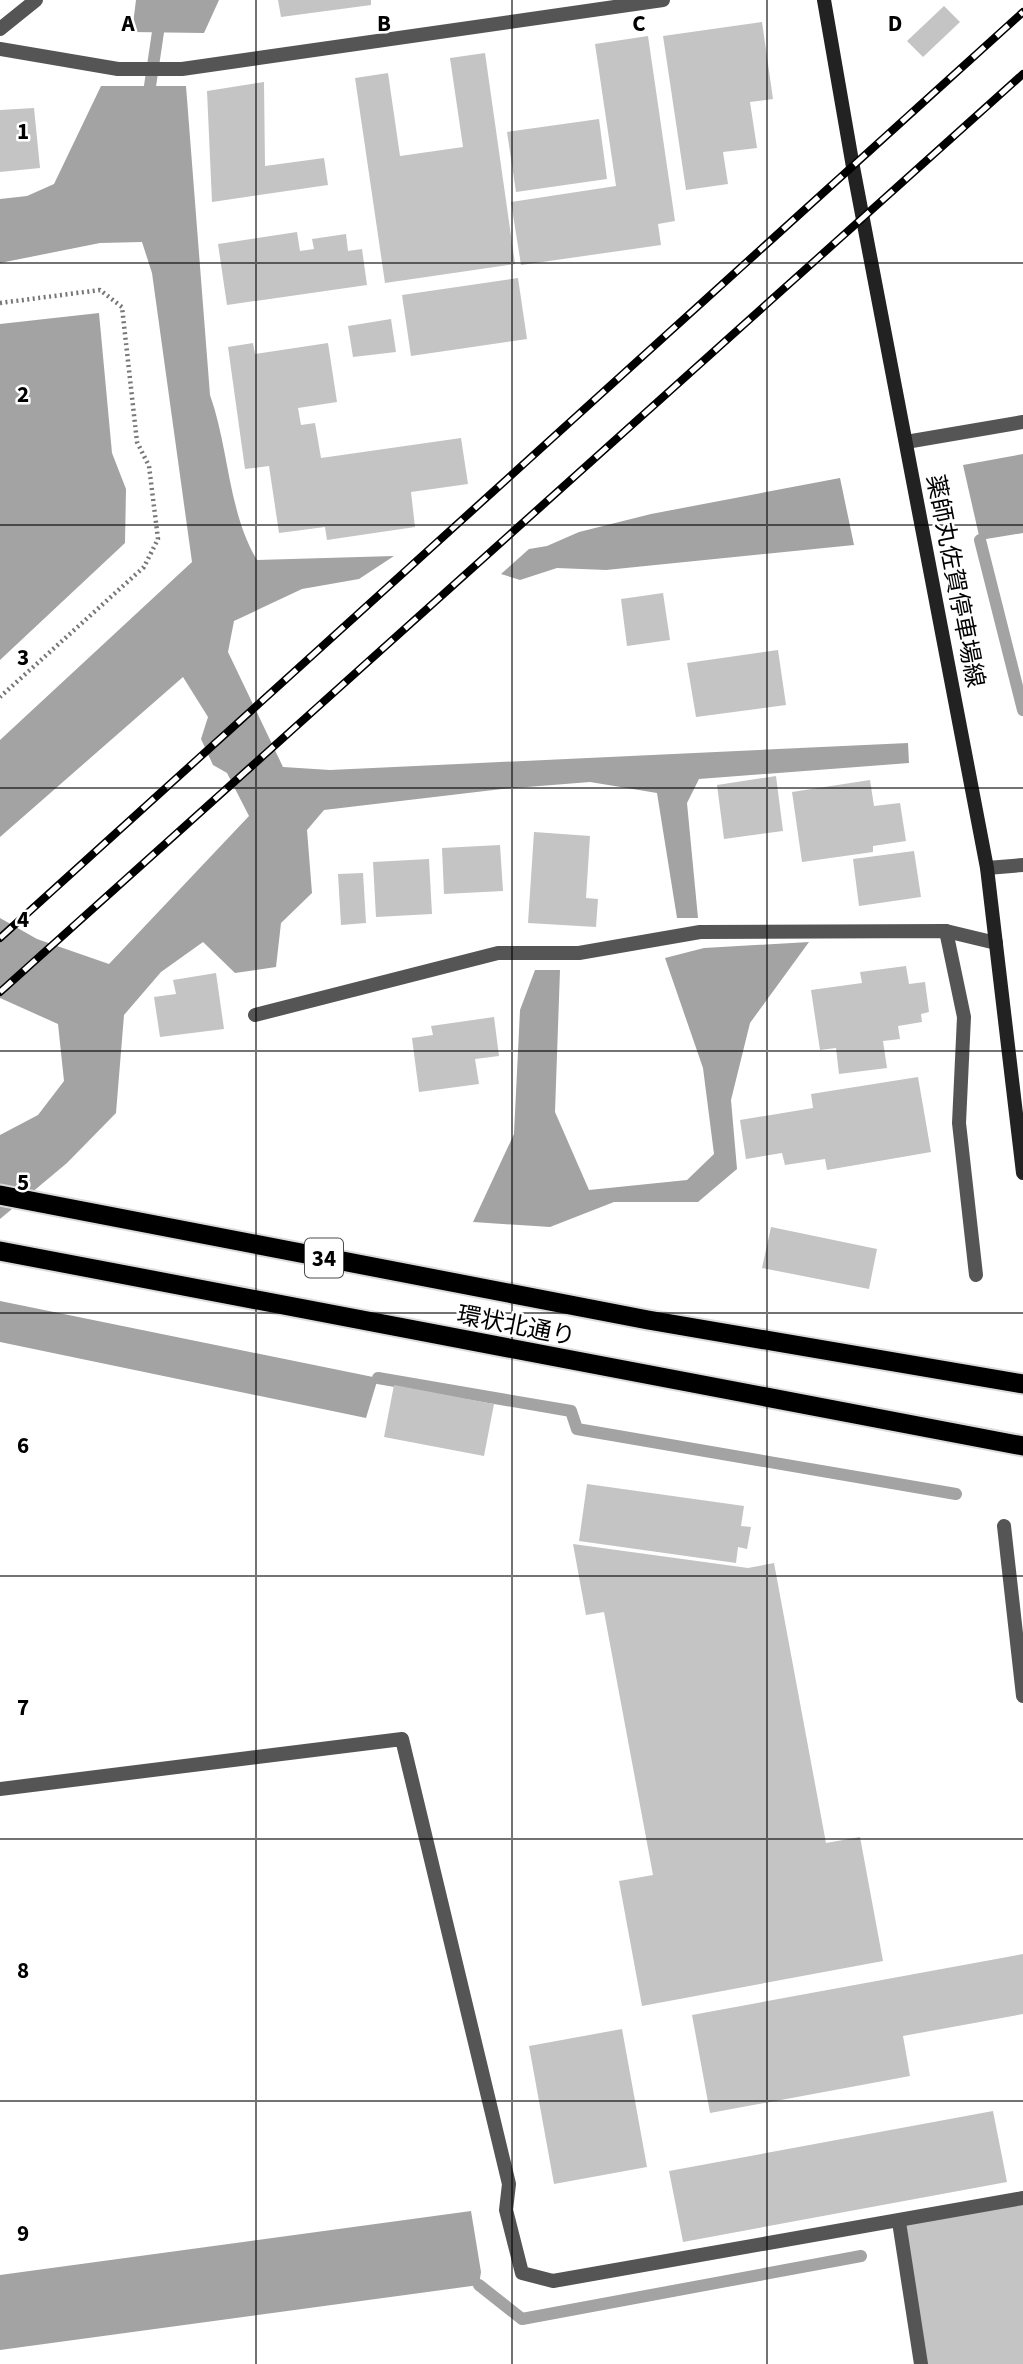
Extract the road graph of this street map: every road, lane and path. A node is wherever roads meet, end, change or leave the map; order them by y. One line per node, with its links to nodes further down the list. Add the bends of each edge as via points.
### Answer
1 (36, 0): 4 (street)
2 (663, 0): 5 (street, via 182,69 118,69)
3 (824, 0): 8 (main road, 薬師丸佐賀停車場線)
4 (0, 29)
5 (0, 49)
6 (0, 303): 9 (path, via 100,290 122,307 137,442 149,466 158,539 144,567)
7 (1023, 422): 8 (street)
8 (906, 442): 11 (main road, 薬師丸佐賀停車場線)
9 (0, 697)
10 (1023, 866): 11 (street)
11 (987, 868): 13 (main road, 薬師丸佐賀停車場線)
12 (946, 931): 13 (street); 14 (street, via 699,932 579,953 498,953); 18 (street, via 964,1017 960,1123)
13 (996, 943): 15 (main road, 薬師丸佐賀停車場線)
14 (254, 1015)
15 (1023, 1172)
16 (0, 1195): 19 (highway, 環状北通り / 34, via 648,1320)
17 (0, 1251): 20 (highway, 環状北通り / 34)
18 (976, 1275)
19 (1023, 1384)
20 (1023, 1446)
21 (1003, 1526): 22 (street)
22 (1023, 1696)
23 (0, 1789): 25 (street, via 402,1739 509,2184 506,2210 522,2273 553,2281)
24 (1023, 2198): 25 (street)
25 (899, 2222): 26 (street)
26 (921, 2364)

